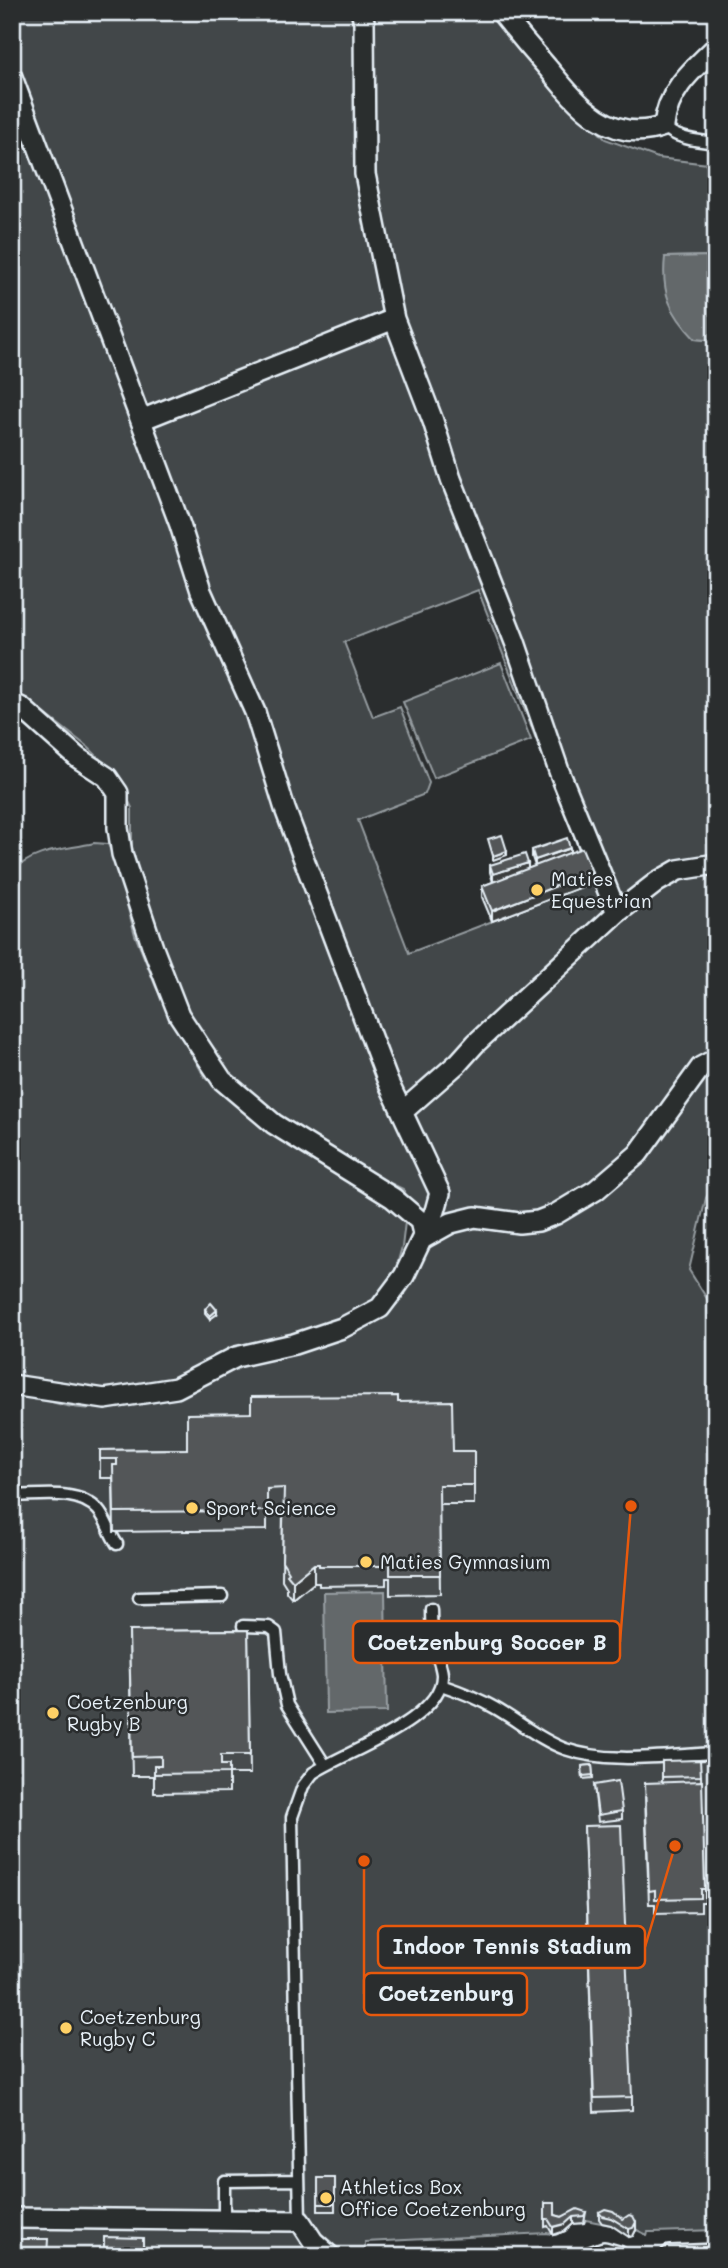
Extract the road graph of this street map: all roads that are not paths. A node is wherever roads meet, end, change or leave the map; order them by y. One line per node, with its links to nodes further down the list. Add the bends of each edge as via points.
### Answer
1 (361, 12): 7 (street, via 365,174)
2 (501, 12): 5 (street, via 574,100 595,118 625,131 647,132)
3 (716, 47): 5 (street, via 685,77 669,101)
4 (12, 77): 8 (street)
5 (664, 126): 6 (lane, via 668,132)
6 (716, 143)
7 (394, 319): 8 (street); 11 (street, via 559,771)
8 (141, 420): 13 (street, via 201,591 255,712 285,809)
9 (12, 703): 14 (street, via 107,777 118,793 122,853 153,948 179,1015 222,1080 274,1124 393,1198 420,1221)
10 (716, 864): 11 (street, via 678,870)
11 (617, 913): 13 (street)
12 (716, 1059): 14 (street, via 701,1067 638,1154 596,1190 538,1221 475,1217 451,1223)
13 (402, 1112): 14 (street, via 440,1193)
14 (424, 1238): 15 (street, via 380,1308 342,1328 236,1357 176,1388 105,1399)
15 (12, 1385)
16 (12, 1496): 17 (lane, via 85,1499 105,1520)
17 (117, 1544)
18 (222, 1595): 19 (lane)
19 (139, 1598)
20 (431, 1609): 22 (lane)
21 (243, 1626): 24 (lane, via 269,1627 276,1632 287,1705)
22 (440, 1685): 23 (lane, via 494,1707 562,1748 587,1755); 24 (lane, via 416,1717)
23 (716, 1753)
24 (325, 1765): 25 (lane, via 303,1786 292,1817)
25 (299, 2180): 27 (lane, via 224,2181); 28 (lane)
26 (12, 2218): 27 (street)
27 (224, 2219): 28 (street)
28 (300, 2221): 30 (street)
29 (716, 2254): 33 (street)
30 (330, 2256)
31 (593, 2256): 32 (street, via 604,2252)
32 (618, 2256)
33 (670, 2256)

